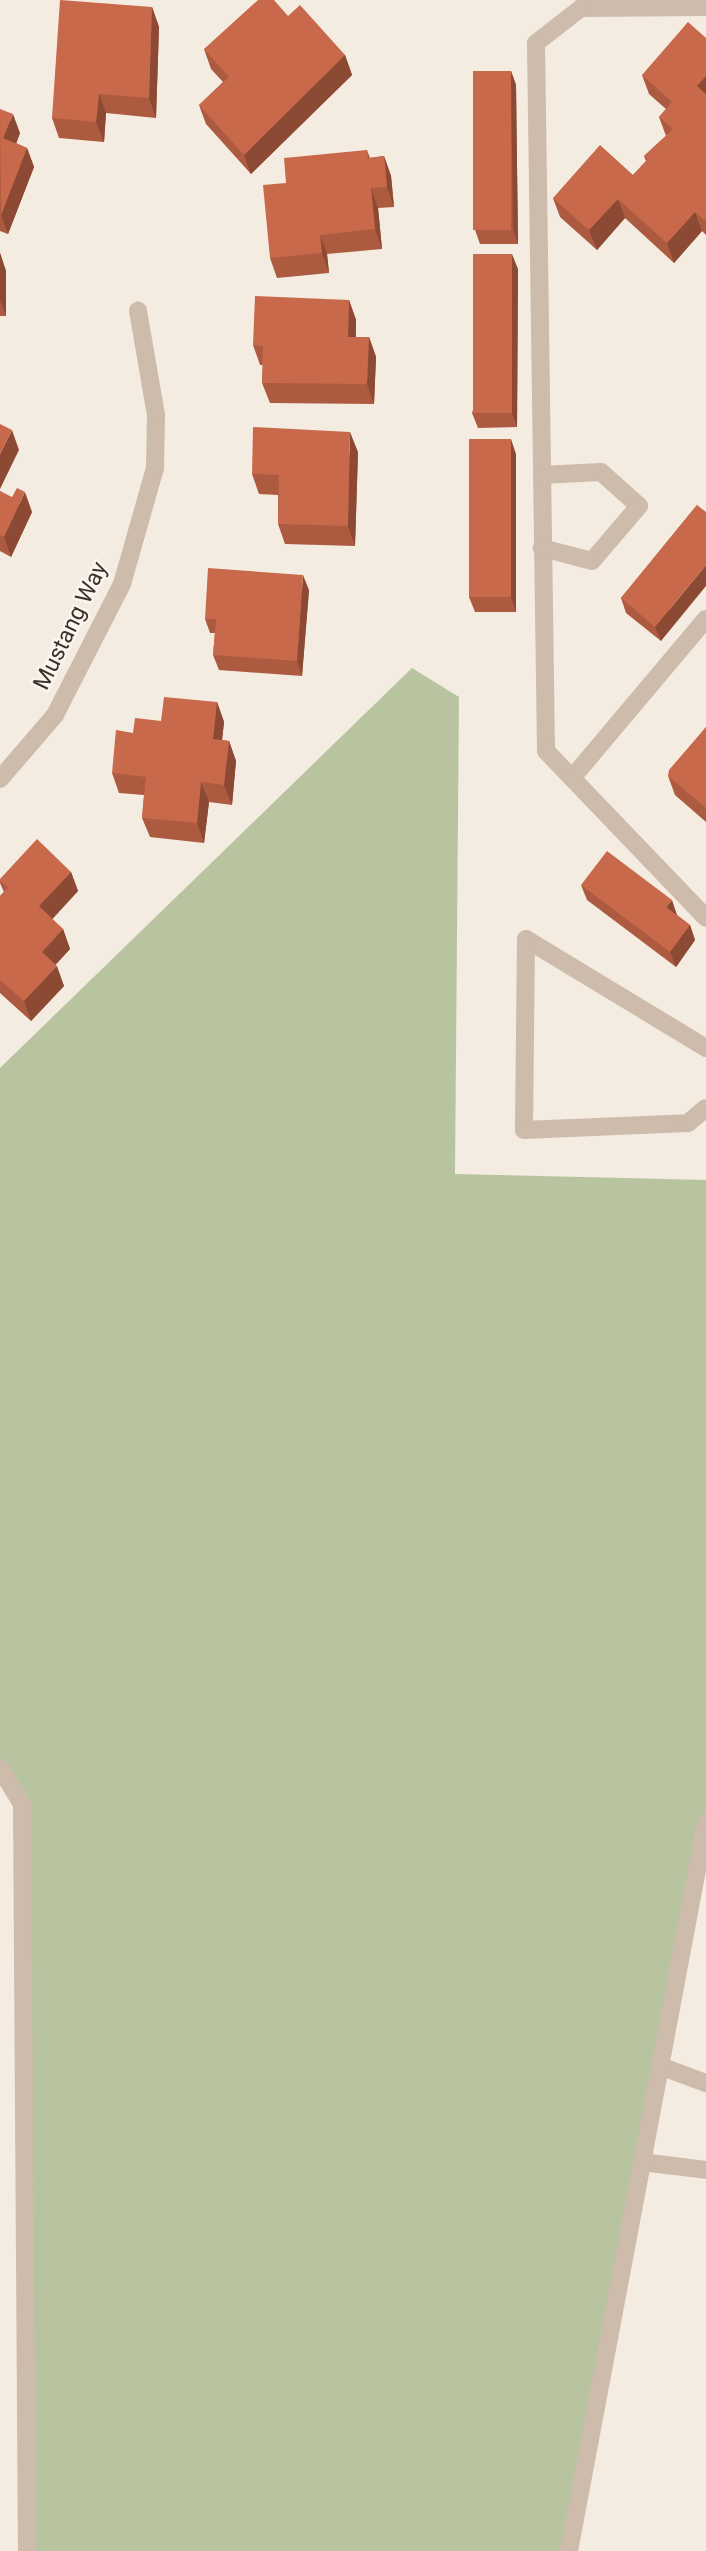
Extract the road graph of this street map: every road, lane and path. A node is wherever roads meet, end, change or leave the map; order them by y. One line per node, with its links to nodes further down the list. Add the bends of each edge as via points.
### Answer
1 (706, 7): 3 (street, via 581,8 536,43)
2 (138, 311): 7 (street, Mustang Way, via 156,415 155,468 125,572 55,715)
3 (542, 475): 4 (street); 4 (street, via 601,472 639,506 592,561)
4 (542, 548): 6 (street, via 545,751)
5 (706, 619): 6 (street)
6 (572, 778): 8 (street)
7 (0, 779)
8 (706, 918)
9 (706, 1048): 10 (street, via 526,939 524,1130 688,1123)
10 (706, 1108)
11 (0, 1768): 17 (street, via 22,1804)
12 (706, 1822): 13 (street)
13 (660, 2066): 14 (street); 15 (street)
14 (706, 2083)
15 (642, 2162): 16 (street); 18 (street)
16 (706, 2170)
17 (27, 2551)
18 (569, 2551)

